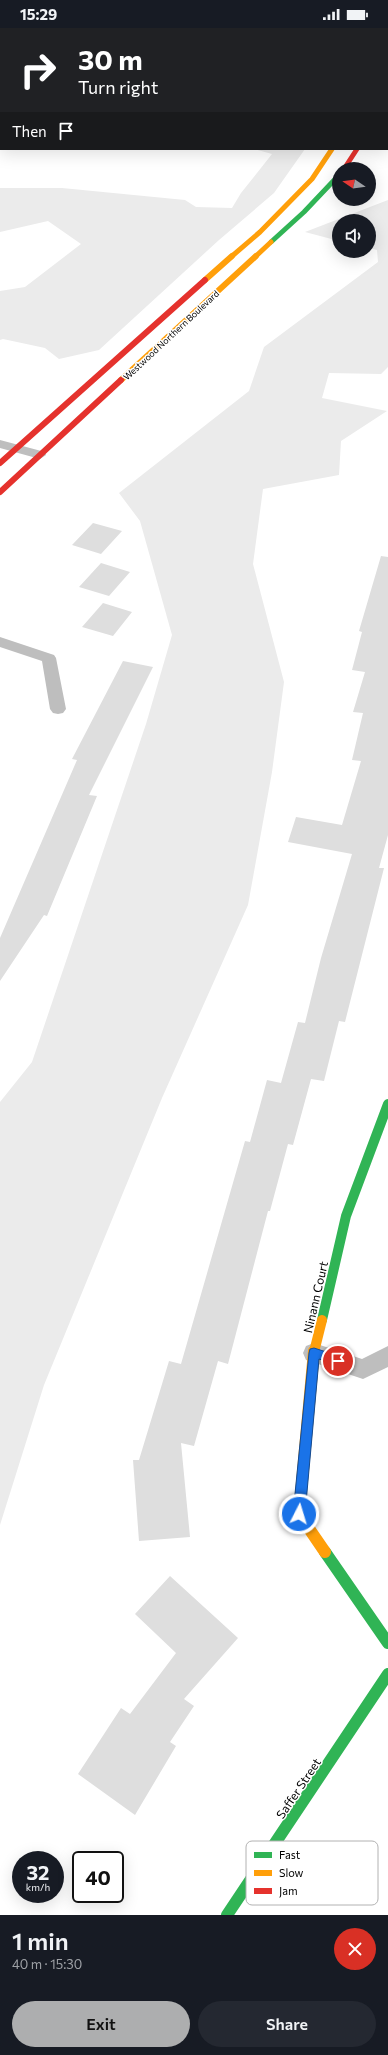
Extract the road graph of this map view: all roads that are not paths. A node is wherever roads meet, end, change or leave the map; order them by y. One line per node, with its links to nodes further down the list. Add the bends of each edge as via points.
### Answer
1 (331, 150): 6 (main road, Westwood Northern Boulevard, via 312,179 260,232)
2 (356, 150): 3 (main road)
3 (349, 162)
4 (332, 182): 7 (main road, Westwood Northern Boulevard, via 304,212)
5 (0, 444): 6 (lane)
6 (16, 449): 7 (lane); 8 (main road, Westwood Northern Boulevard)
7 (40, 455): 9 (main road, Westwood Northern Boulevard)
8 (0, 463)
9 (0, 492)
10 (0, 642): 11 (lane, via 49,658)
11 (58, 709)
12 (388, 1104): 13 (main road, Ninann Court, via 346,1216)
13 (314, 1353): 14 (lane, via 363,1369); 15 (main road, Ninann Court, via 299,1514)
14 (388, 1356)
15 (388, 1643)
16 (388, 1674): 17 (main road, Saffer Street)
17 (276, 1841)
18 (246, 1887): 19 (main road, Saffer Street)
19 (227, 1915)

